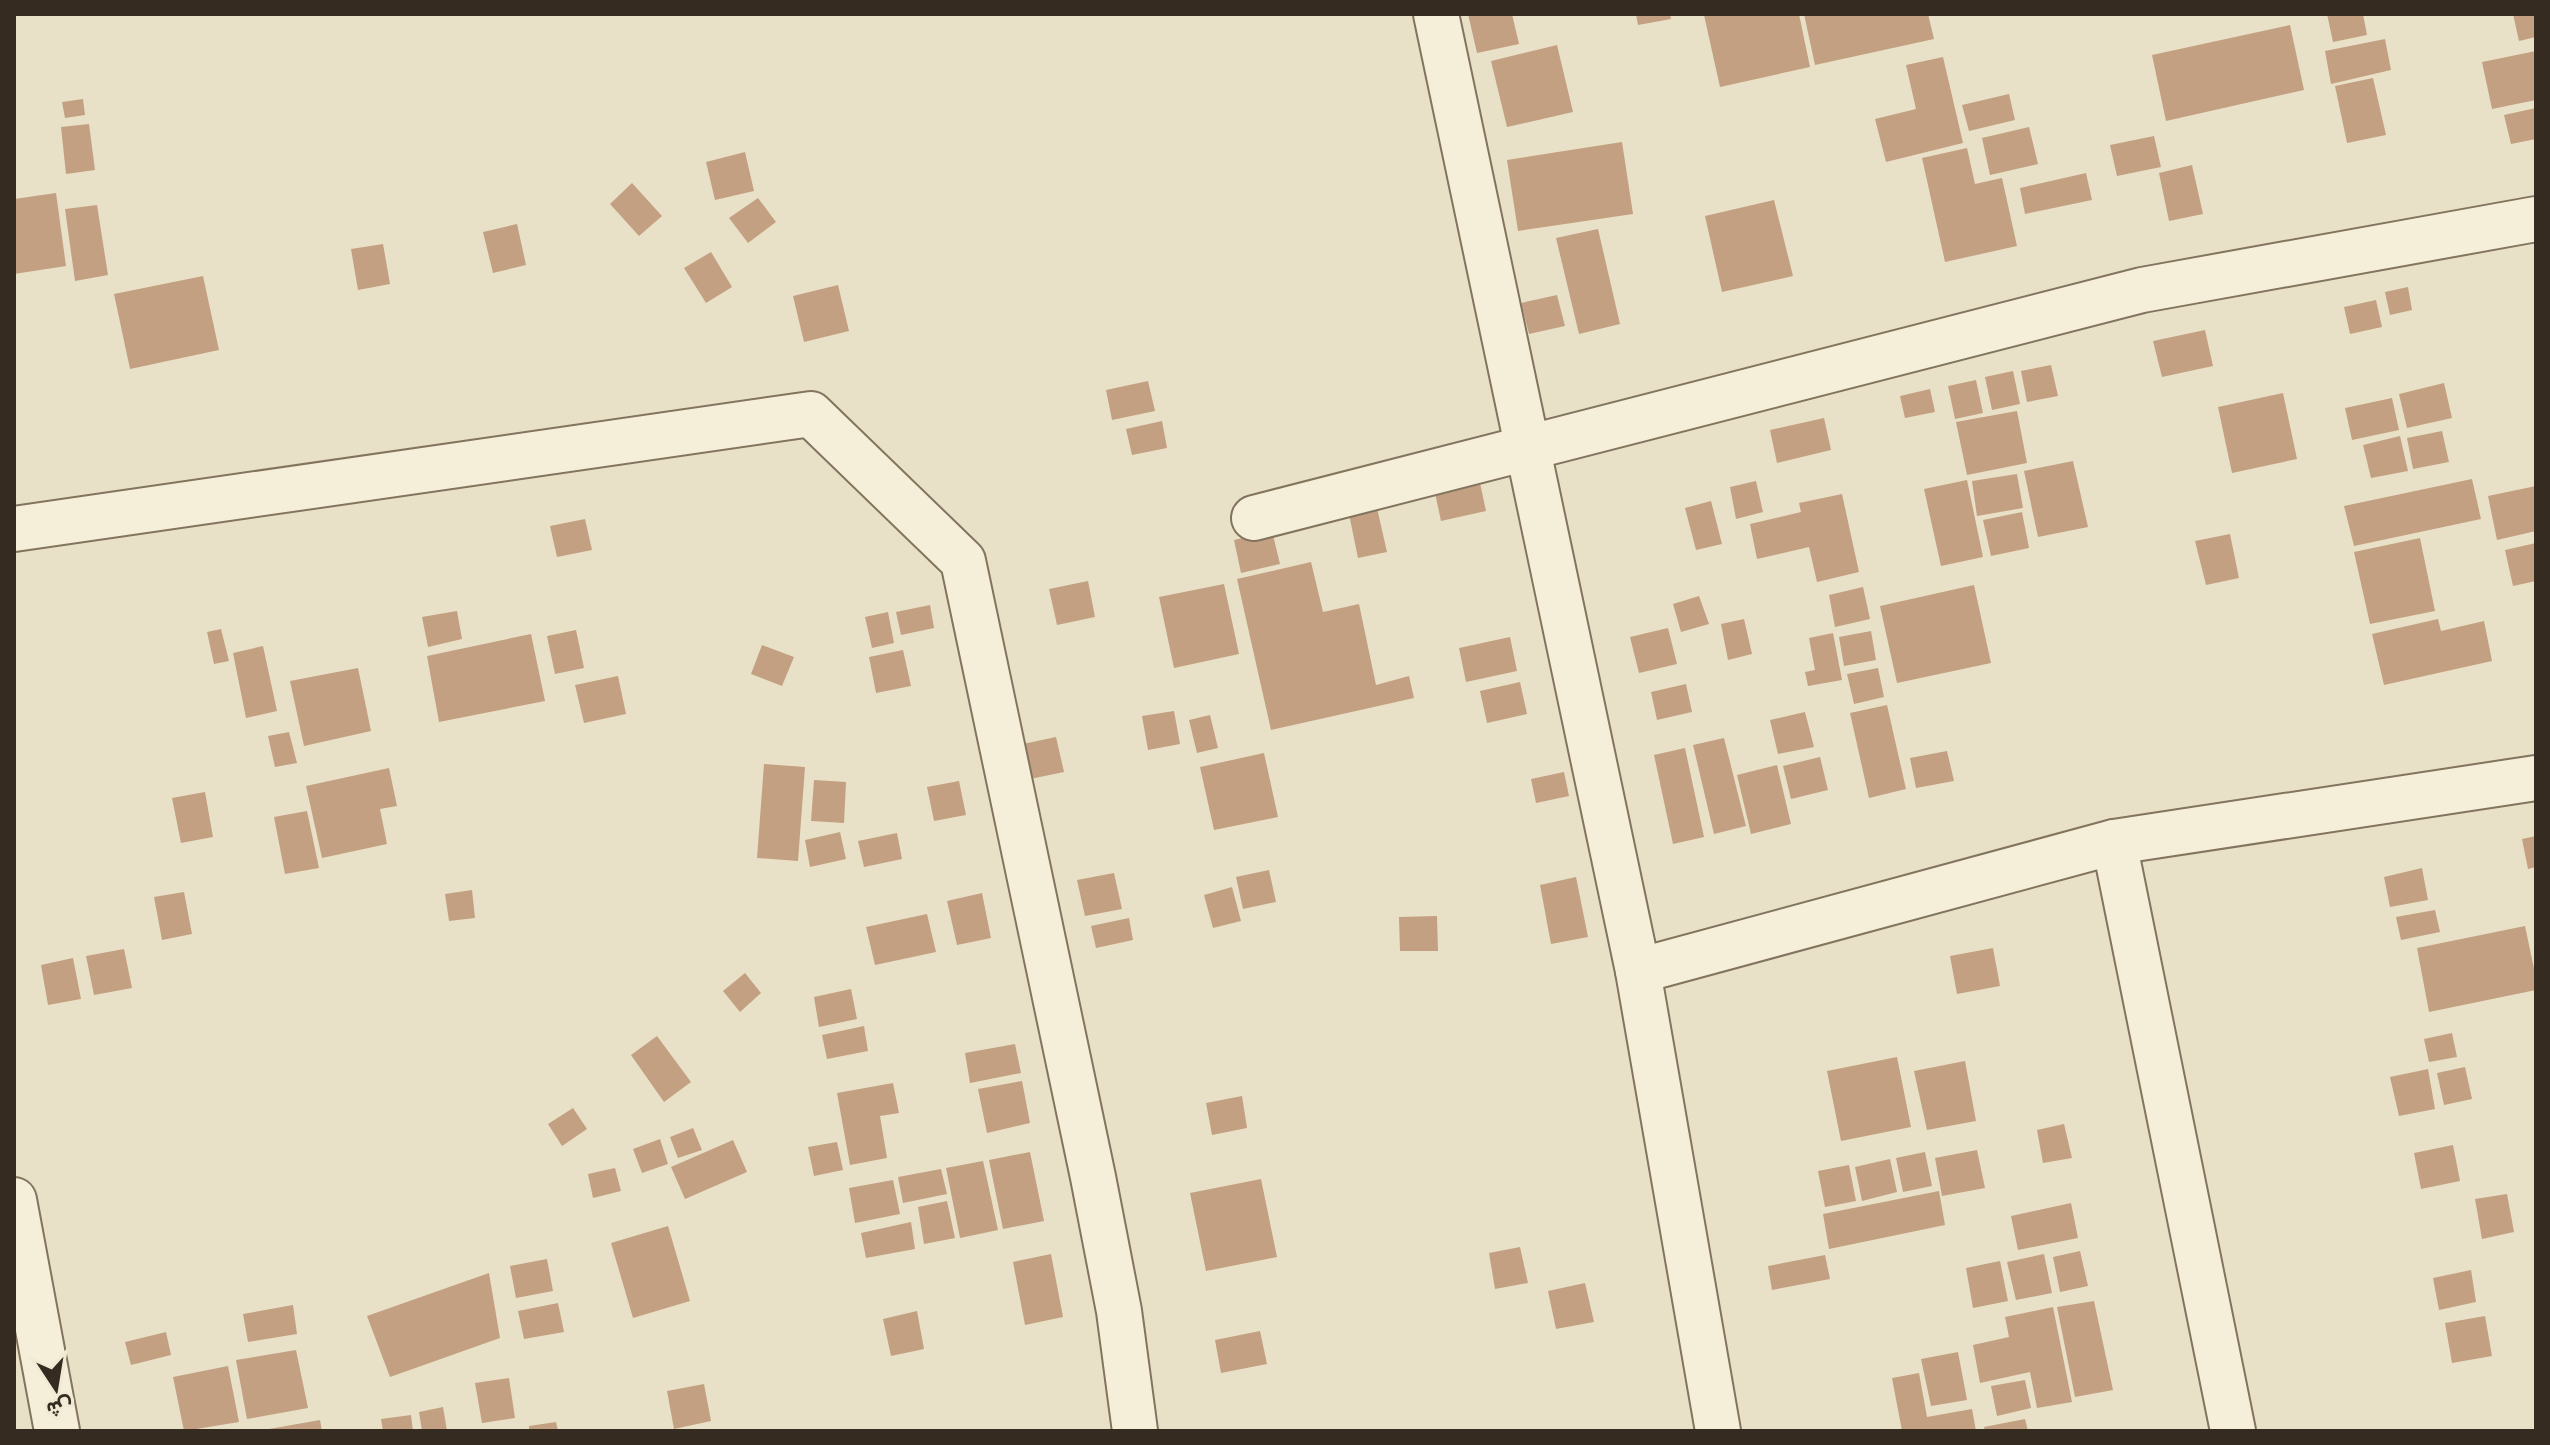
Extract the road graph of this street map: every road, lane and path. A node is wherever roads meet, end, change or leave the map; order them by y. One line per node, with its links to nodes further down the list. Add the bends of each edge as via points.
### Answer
1 (1436, 14): 3 (street)
2 (2536, 219): 3 (street, via 2142,290)
3 (1529, 446): 4 (street); 8 (street)
4 (1254, 518)
5 (14, 529): 12 (street, via 811,414 963,561 1093,1177)
6 (2536, 778): 7 (street)
7 (2114, 842): 8 (street); 14 (street)
8 (1638, 971): 13 (street)
9 (14, 1200): 10 (street)
10 (26, 1331): 11 (street)
11 (57, 1431)
12 (1135, 1431)
13 (1718, 1431)
14 (2233, 1431)

